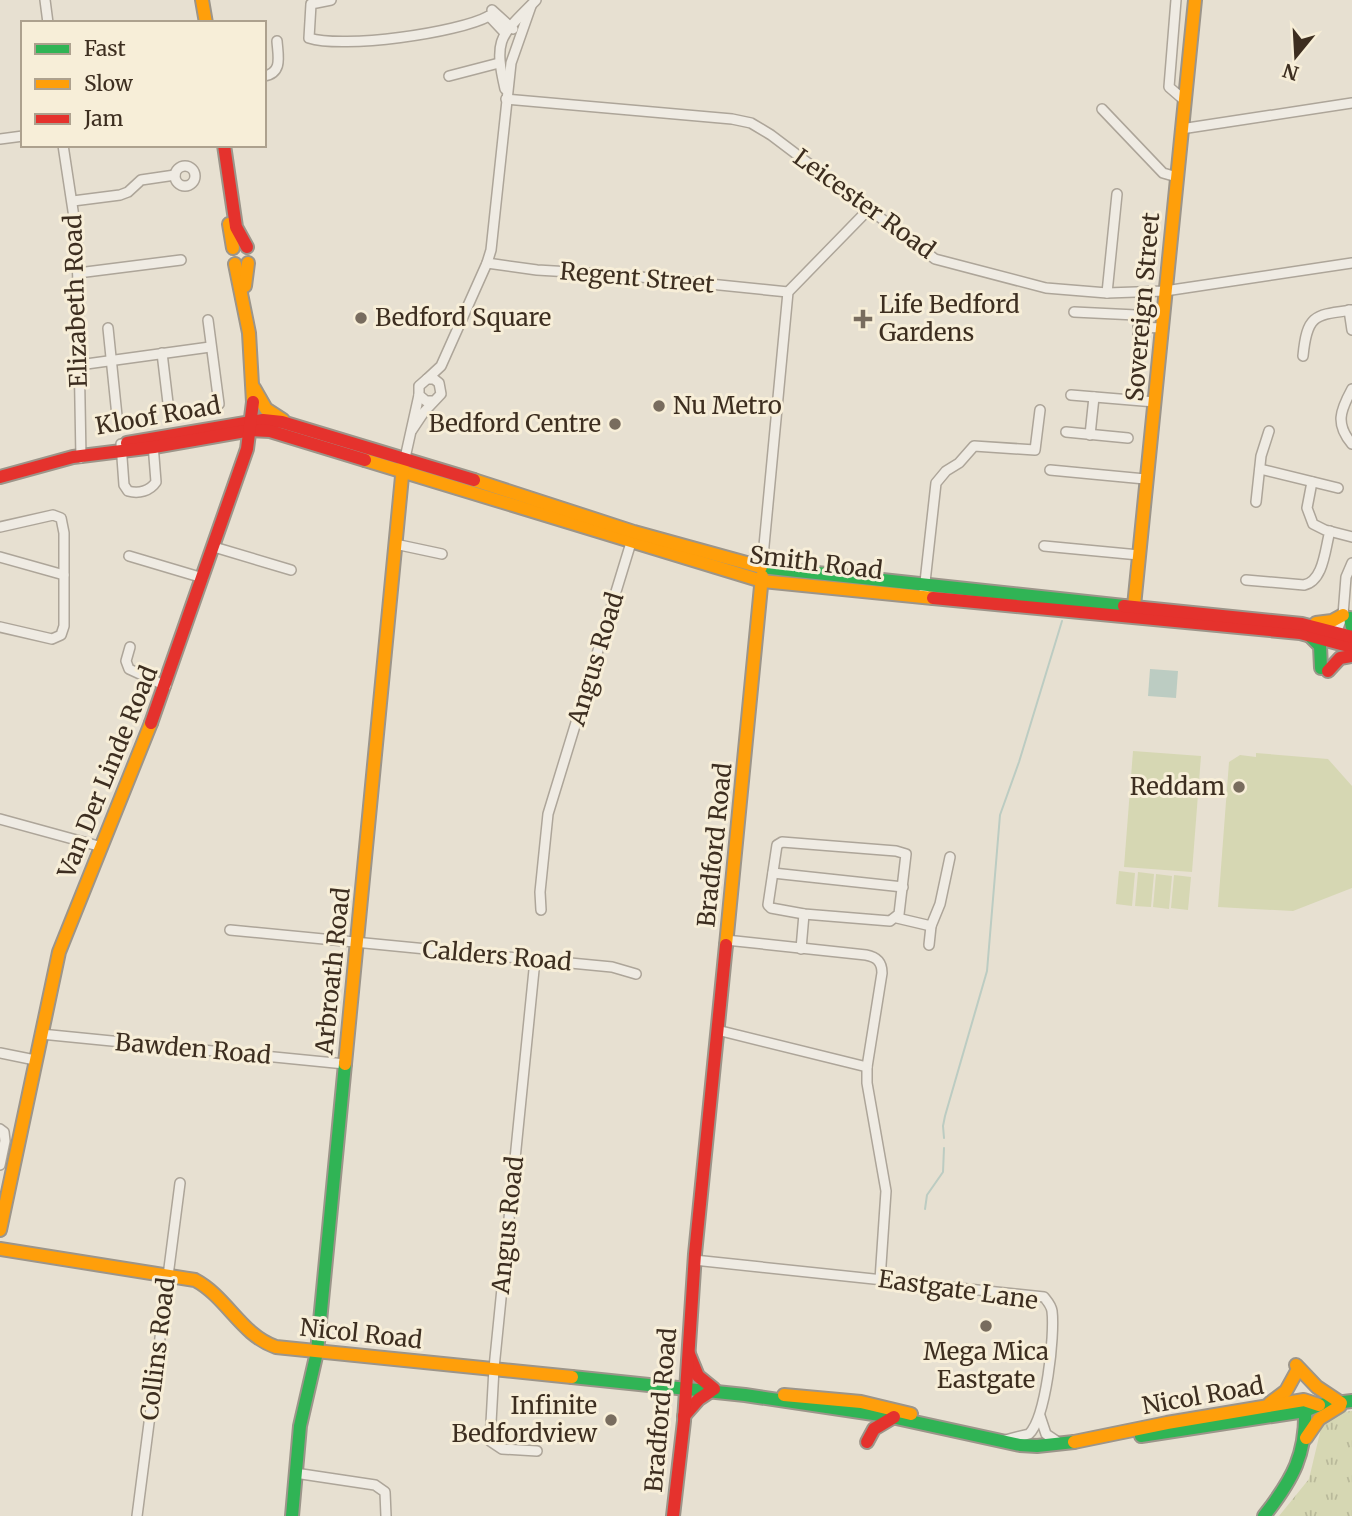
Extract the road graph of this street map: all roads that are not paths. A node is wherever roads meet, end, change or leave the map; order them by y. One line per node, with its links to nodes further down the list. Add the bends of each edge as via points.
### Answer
1 (46, 0): 8 (street)
2 (331, 0): 7 (street, via 311,4 309,38 361,41 419,36)
3 (1176, 0): 18 (street, via 1169,87)
4 (1195, 0): 18 (main road, Sovereign Street)
5 (203, 1): 9 (main road)
6 (533, 3): 10 (street); 11 (street)
7 (491, 9): 10 (street)
8 (48, 21)
9 (206, 21)
10 (507, 30): 11 (street); 14 (street, via 499,48)
11 (520, 35): 13 (street)
12 (277, 41): 15 (street, via 278,68)
13 (511, 62): 14 (street); 17 (street)
14 (499, 64): 16 (street); 17 (street)
15 (266, 75)
16 (449, 76)
17 (506, 97): 31 (street, Leicester Road, via 751,123); 36 (street)
18 (1184, 100): 21 (main road, Sovereign Street)
19 (1352, 103): 21 (street)
20 (1102, 109): 28 (street, via 1163,173)
21 (1181, 130): 28 (main road, Sovereign Street)
22 (21, 136): 23 (street)
23 (0, 139)
24 (63, 147): 30 (street, Elizabeth Road)
25 (218, 147): 33 (main road)
26 (224, 147): 32 (main road, via 236,227)
27 (175, 175): 30 (street, via 141,180 120,195)
28 (1177, 177): 39 (main road, Sovereign Street)
29 (1117, 194): 41 (street)
30 (73, 201): 38 (street, Elizabeth Road)
31 (869, 210): 40 (street); 41 (street, Leicester Road, via 943,261 1054,290)
32 (247, 247): 33 (main road); 35 (main road, via 251,254)
33 (233, 248): 35 (main road, via 230,257)
34 (181, 260): 38 (street)
35 (241, 263): 57 (main road, Van Der Linde Road)
36 (487, 263): 40 (street, Regent Street); 53 (street)
37 (1352, 263): 39 (street, Leicester Road)
38 (78, 273): 52 (street, Elizabeth Road)
39 (1165, 291): 41 (street, Leicester Road); 46 (main road, Sovereign Street)
40 (788, 292): 101 (street, Bradford Road)
41 (1107, 293)
42 (1351, 310): 47 (street); 50 (street, via 1315,317)
43 (1074, 312): 46 (street, via 1134,314 1139,317 1138,332)
44 (208, 320): 48 (street)
45 (108, 328): 51 (street)
46 (1162, 328): 62 (main road, Sovereign Street)
47 (1352, 330)
48 (210, 347): 49 (street); 64 (street)
49 (162, 353): 51 (street); 63 (street)
50 (1303, 356)
51 (111, 360): 52 (street); 66 (street)
52 (79, 365): 80 (street, Elizabeth Road)
53 (440, 366): 54 (street); 55 (street)
54 (427, 379): 55 (street); 58 (street, via 419,386)
55 (439, 383): 61 (street, via 441,394)
56 (1352, 389): 77 (street, via 1340,422)
57 (254, 393): 67 (main road, Van Der Linde Road); 68 (main road, via 271,414); 69 (main road)
58 (419, 395): 61 (street); 70 (street, Arbroath Road)
59 (1071, 395): 60 (street)
60 (1094, 397): 62 (street); 74 (street)
61 (433, 401): 70 (street, Arbroath Road)
62 (1155, 402): 85 (main road, Sovereign Street)
63 (168, 403)
64 (219, 404)
65 (1040, 410): 107 (street, via 1035,450 974,446 936,483)
66 (117, 416)
67 (252, 426): 68 (main road, Smith Road, via 272,421); 69 (main road, Kloof Road); 73 (main road, Smith Road); 79 (main road, Van Der Linde Road)
68 (297, 426): 81 (main road, Smith Road)
69 (228, 430): 76 (main road, Kloof Road); 79 (main road)
70 (412, 430): 81 (street, Arbroath Road)
71 (1269, 431): 83 (street)
72 (1066, 432): 74 (street)
73 (285, 434): 79 (main road, via 262,437); 81 (main road, Smith Road)
74 (1090, 435): 75 (street)
75 (1128, 438)
76 (153, 443): 78 (main road, Kloof Road); 78 (street, via 156,482 152,488 135,492 124,485)
77 (1352, 444)
78 (121, 448): 80 (main road, Kloof Road)
79 (246, 453): 95 (main road, Van Der Linde Road)
80 (78, 455): 84 (main road, Kloof Road)
81 (403, 465): 91 (main road, Smith Road); 93 (main road, Arbroath Road)
82 (1050, 470): 85 (street)
83 (1260, 470): 86 (street); 88 (street)
84 (0, 477)
85 (1145, 479): 97 (main road, Sovereign Street)
86 (1312, 482): 87 (street); 90 (street, via 1310,519)
87 (1338, 488)
88 (1256, 502)
89 (0, 527): 103 (street, via 49,515 61,518)
90 (1329, 531): 92 (street); 105 (street, via 1313,583)
91 (633, 537): 101 (main road, Smith Road); 106 (main road, Smith Road); 121 (street, Angus Road, via 548,814)
92 (1352, 537)
93 (395, 544): 96 (street); 127 (main road, Arbroath Road)
94 (1044, 546): 97 (street)
95 (214, 547): 102 (street); 104 (main road, Van Der Linde Road)
96 (442, 554)
97 (1139, 555): 109 (main road, Sovereign Street)
98 (129, 556): 104 (street)
99 (0, 557): 103 (street)
100 (1352, 563): 108 (street, via 1346,577)
101 (762, 567): 106 (main road, Bradford Road); 107 (main road, Smith Road)
102 (291, 570)
103 (64, 575): 110 (street, via 64,626 57,637 46,639)
104 (203, 578): 115 (main road, Van Der Linde Road)
105 (1246, 580)
106 (762, 582): 107 (main road, Smith Road); 126 (main road, Bradford Road)
107 (925, 590): 109 (main road, Smith Road)
108 (1348, 596): 112 (street)
109 (1133, 612): 111 (main road, Smith Road)
110 (0, 627)
111 (1304, 629): 112 (main road, Smith Road); 112 (main road, via 1332,621); 114 (main road, via 1322,647 1325,670)
112 (1345, 631)
113 (130, 647): 115 (street, via 129,669)
114 (1352, 656)
115 (166, 686): 117 (main road, Van Der Linde Road)
116 (0, 819): 117 (street)
117 (102, 847): 133 (main road, Van Der Linde Road, via 59,952)
118 (950, 857): 124 (street)
119 (773, 873): 120 (street); 120 (street, via 777,845 782,842 896,851 906,854); 122 (street, via 768,905)
120 (903, 887): 123 (street)
121 (541, 910)
122 (804, 914): 123 (street); 129 (street)
123 (897, 918): 124 (street)
124 (931, 926): 128 (street)
125 (230, 930): 127 (street, Calders Road)
126 (726, 940): 129 (street); 132 (main road, Bradford Road)
127 (357, 943): 130 (street, Calders Road); 136 (main road, Arbroath Road)
128 (929, 945)
129 (801, 949): 137 (street, via 873,956 880,962)
130 (535, 960): 131 (street, Calders Road, via 612,967); 148 (street, Angus Road)
131 (636, 974)
132 (717, 1030): 137 (street); 143 (main road, Bradford Road)
133 (41, 1034): 135 (main road, Van Der Linde Road); 136 (street, Bawden Road)
134 (0, 1053): 135 (street)
135 (35, 1060): 141 (main road, Van Der Linde Road)
136 (345, 1063): 146 (main road, Arbroath Road)
137 (867, 1067): 145 (street, via 886,1191)
138 (0, 1129): 139 (street, via 5,1136)
139 (0, 1165)
140 (180, 1183): 144 (street, Collins Road)
141 (0, 1230)
142 (0, 1249): 144 (main road, Nicol Road)
143 (694, 1260): 145 (street, Eastgate Lane); 147 (main road, Bradford Road)
144 (167, 1275): 146 (main road, Nicol Road, via 209,1287 263,1343); 169 (street, Collins Road)
145 (880, 1280): 157 (street, Eastgate Lane, via 1044,1297 1052,1320)
146 (317, 1352): 148 (main road, Nicol Road); 167 (main road, Arbroath Road, via 303,1409)
147 (687, 1355): 149 (main road, via 676,1377); 150 (main road, Bradford Road); 151 (main road, via 698,1376)
148 (494, 1368): 149 (main road, Nicol Road); 166 (street, Angus Road, via 490,1440 502,1449)
149 (662, 1387): 150 (main road, Nicol Road); 159 (main road)
150 (685, 1388): 151 (main road, Nicol Road); 159 (main road, Bradford Road)
151 (715, 1391): 152 (main road, Nicol Road); 159 (main road, via 699,1399)
152 (745, 1395): 158 (main road, Nicol Road); 160 (main road, Nicol Road, via 861,1402 896,1408)
153 (1347, 1402): 154 (main road); 155 (main road, via 1317,1387 1297,1368 1283,1395); 164 (main road, via 1319,1419)
154 (1305, 1406): 155 (main road, Nicol Road); 156 (main road, Nicol Road); 164 (main road)
155 (1263, 1407): 161 (main road, Nicol Road)
156 (1282, 1415): 161 (main road, Nicol Road); 164 (main road, via 1298,1425)
157 (1040, 1416): 163 (street, via 1029,1434); 165 (street, via 1046,1434)
158 (894, 1417): 160 (main road, Nicol Road); 162 (main road, via 874,1429)
159 (684, 1419): 168 (main road, Bradford Road)
160 (936, 1425): 163 (main road, Nicol Road)
161 (1110, 1437): 165 (main road, Nicol Road)
162 (867, 1441)
163 (993, 1442): 165 (main road, Nicol Road)
164 (1305, 1442): 174 (main road, via 1292,1480)
165 (1061, 1444)
166 (537, 1451)
167 (295, 1473): 170 (main road, Arbroath Road); 171 (street, via 375,1485 385,1492)
168 (675, 1500): 172 (main road, Bradford Road); 173 (main road)
169 (137, 1516)
170 (292, 1516)
171 (386, 1516)
172 (673, 1516)
173 (678, 1516)
174 (1264, 1516)

